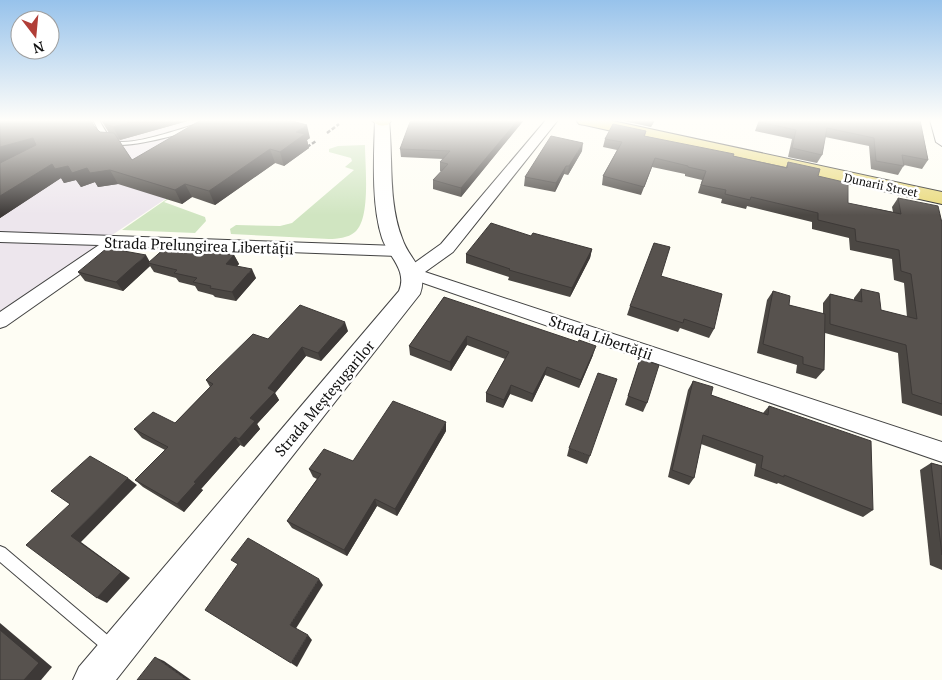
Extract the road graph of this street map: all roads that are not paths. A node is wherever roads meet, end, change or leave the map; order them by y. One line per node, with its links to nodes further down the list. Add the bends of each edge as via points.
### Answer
1 (384, 152): 7 (street, via 388,221)
2 (526, 152): 7 (street, via 447,248)
3 (730, 152): 4 (main road, Dunarii Street)
4 (942, 198)
5 (0, 237): 6 (street, Strada Prelungirea Libertății)
6 (115, 242): 7 (street, Strada Prelungirea Libertății); 8 (street)
7 (405, 262): 9 (street, Strada Libertății); 11 (street, Strada Meșteșugarilor, via 414,282 410,294)
8 (0, 321)
9 (942, 452)
10 (0, 553): 11 (lane)
11 (115, 651): 12 (street, Strada Meșteșugarilor)
12 (92, 680)

